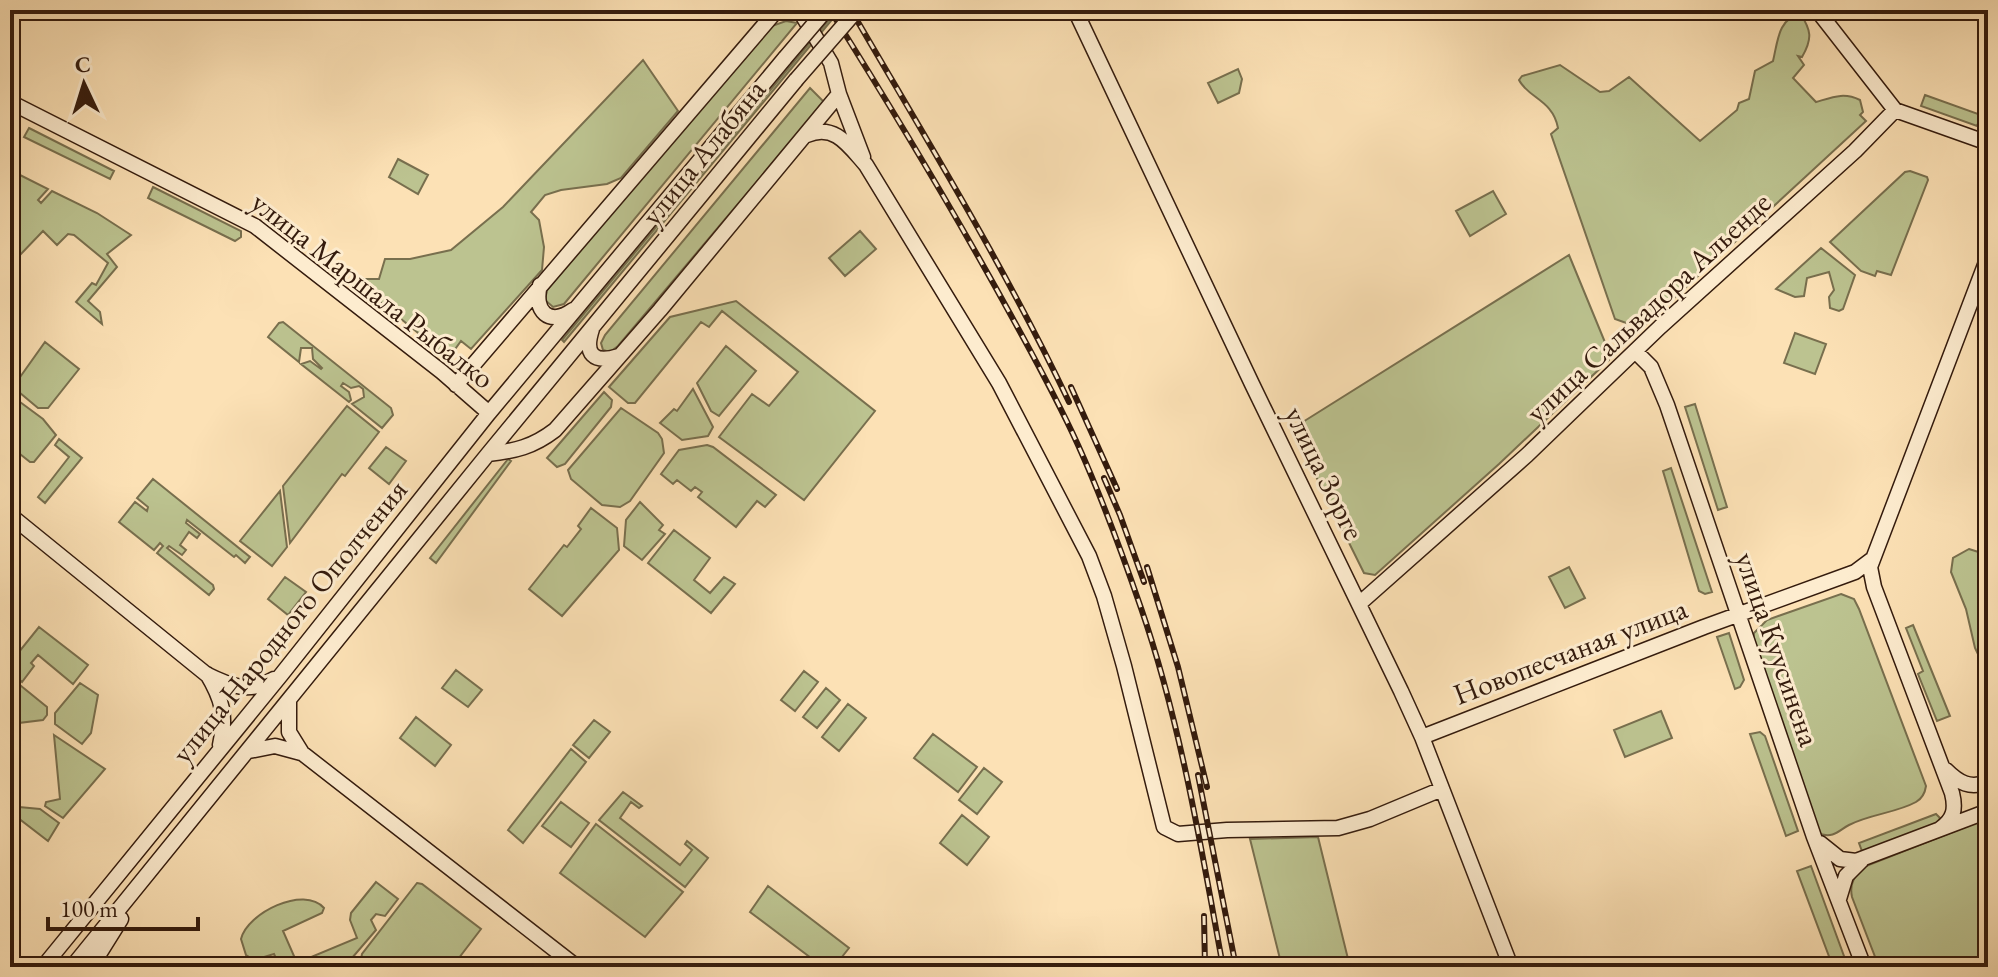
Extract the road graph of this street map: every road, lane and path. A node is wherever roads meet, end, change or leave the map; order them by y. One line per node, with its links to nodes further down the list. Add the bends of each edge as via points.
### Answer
1 (777, 10): 14 (street)
2 (796, 10): 7 (street, via 831,63)
3 (826, 10): 15 (street, улица Алабяна, bridge)
4 (857, 10): 16 (street, улица Алабяна, bridge)
5 (1075, 10): 26 (street, улица Зорге)
6 (1817, 10): 9 (street)
7 (839, 94): 10 (street); 12 (street)
8 (10, 102): 19 (street, улица Маршала Рыбалко, via 255,226)
9 (1895, 110): 11 (street); 17 (street, улица Сальвадора Альенде)
10 (807, 135): 12 (street, via 830,131); 18 (street)
11 (1988, 143)
12 (866, 165): 37 (street, via 999,383 1089,556 1124,666 1164,827 1178,834 1338,828)
13 (1988, 257): 23 (street)
14 (541, 284): 15 (street, via 537,299 543,312 562,316); 19 (street)
15 (577, 307): 20 (street, улица Народного Ополчения)
16 (592, 329): 18 (street, via 589,346 596,359); 21 (street, улица Народного Ополчения)
17 (1636, 352): 26 (street, улица Сальвадора Альенде); 27 (street, улица Куусинена, via 1651,367 1667,405)
18 (619, 356): 21 (street, via 539,442)
19 (456, 385): 20 (street, улица Маршала Рыбалко)
20 (489, 413): 29 (street, улица Народного Ополчения)
21 (488, 454): 30 (street, улица Народного Ополчения)
22 (10, 515): 28 (street)
23 (1871, 560): 24 (street, Новопесчаная улица); 25 (street)
24 (1845, 576): 25 (street, via 1862,581); 27 (street, Новопесчаная улица)
25 (1879, 600): 35 (street)
26 (1359, 604): 31 (street, улица Зорге)
27 (1738, 614): 31 (street, Новопесчаная улица); 40 (street, улица Куусинена)
28 (206, 674): 29 (street, via 242,688 256,688); 32 (street, via 224,709)
29 (281, 675): 32 (street, улица Народного Ополчения)
30 (289, 702): 33 (street, улица Народного Ополчения); 34 (street, via 289,732)
31 (1422, 737): 37 (street, улица Зорге)
32 (219, 749): 44 (street, улица Народного Ополчения)
33 (249, 751): 34 (street, via 275,746); 42 (street, улица Народного Ополчения)
34 (302, 753): 47 (street)
35 (1943, 767): 36 (street, via 1965,784); 39 (street, via 1955,805)
36 (1988, 782)
37 (1442, 789): 48 (street, улица Зорге)
38 (1988, 811): 39 (street)
39 (1940, 829): 41 (street)
40 (1814, 837): 41 (street, via 1840,859); 43 (street, улица Куусинена)
41 (1862, 860): 43 (street, via 1846,876)
42 (146, 877): 45 (street); 46 (street)
43 (1839, 899): 49 (street, улица Куусинена)
44 (43, 967)
45 (72, 967)
46 (91, 967)
47 (577, 967)
48 (1511, 967)
49 (1864, 967)

